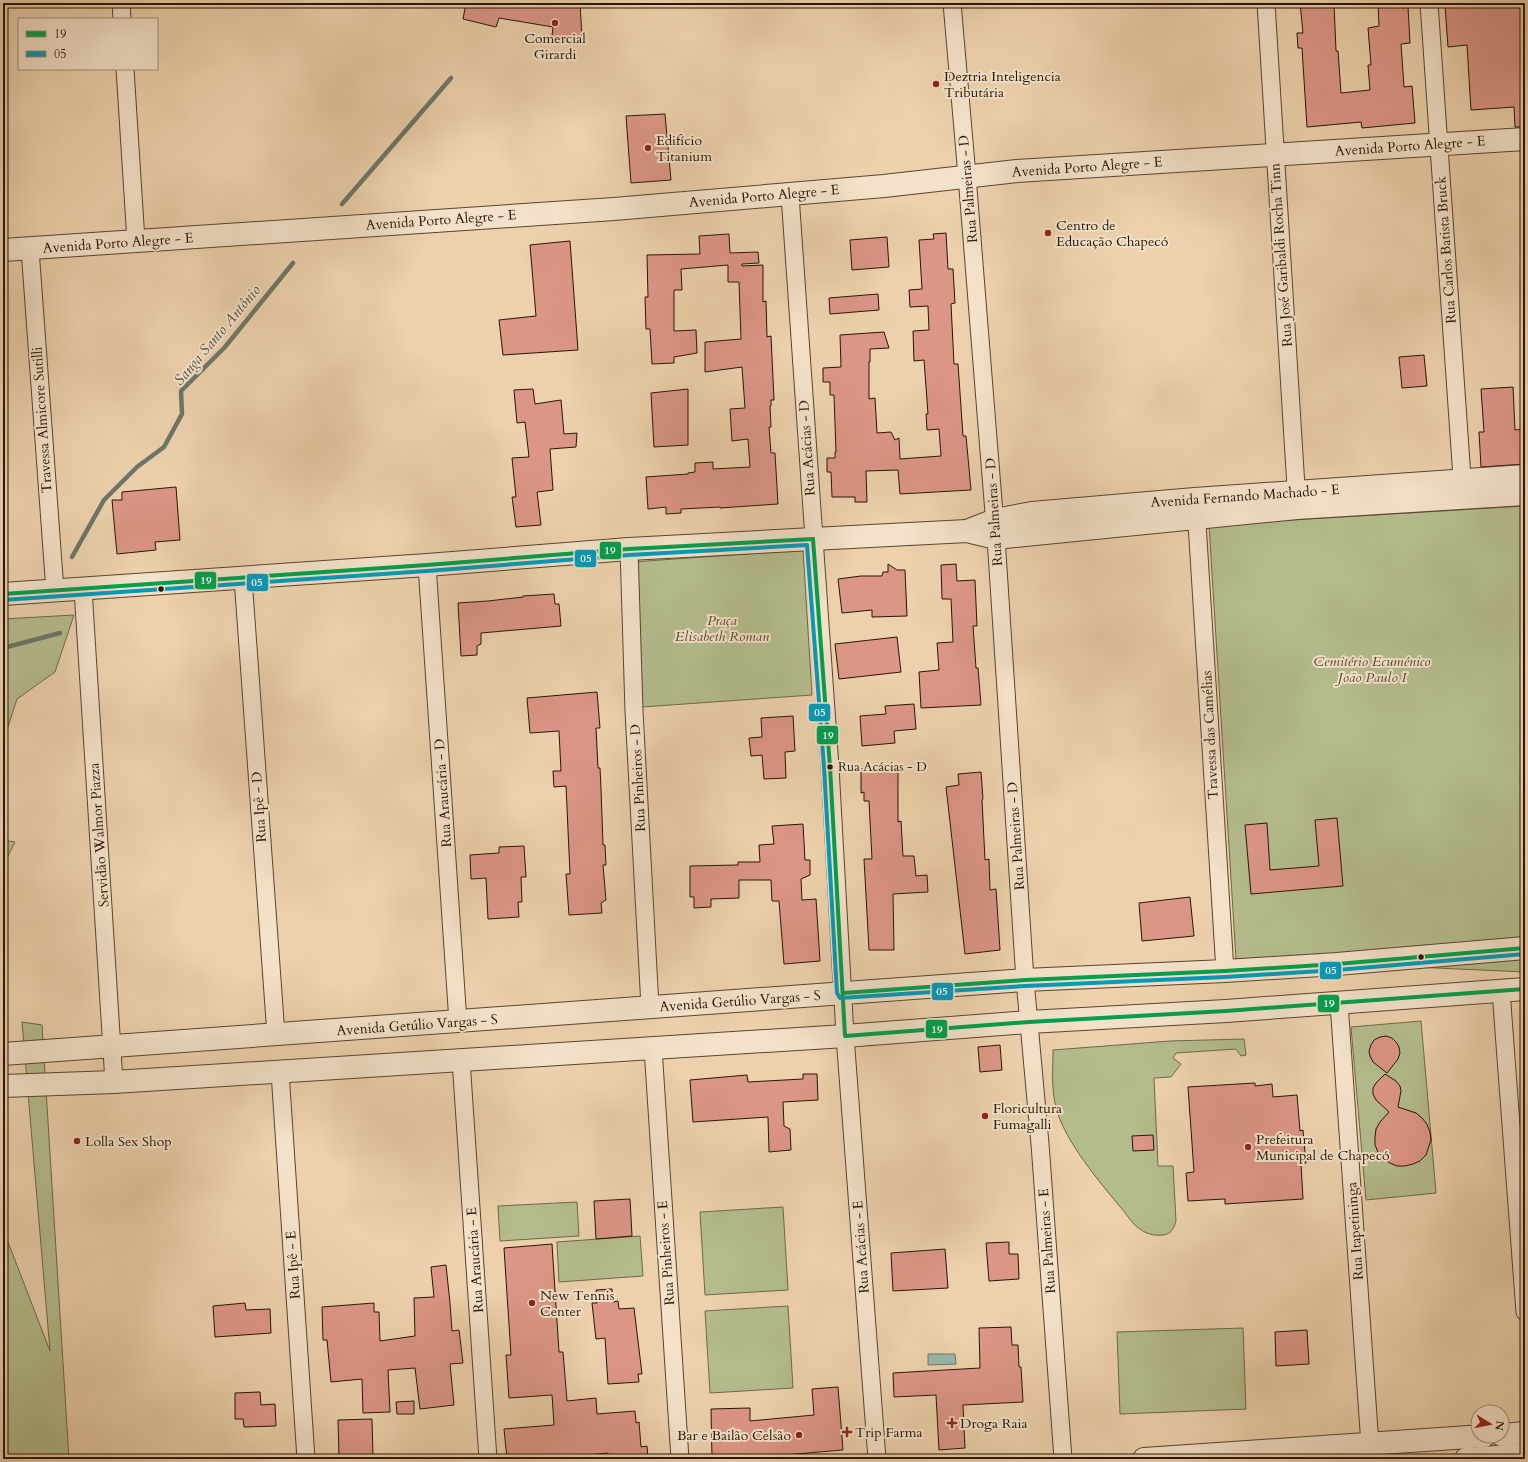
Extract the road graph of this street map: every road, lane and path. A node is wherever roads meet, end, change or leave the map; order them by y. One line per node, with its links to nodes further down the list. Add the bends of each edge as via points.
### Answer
1 (121, 3): 5 (street)
2 (952, 3): 10 (street, Rua Palmeiras - D)
3 (1266, 3): 9 (street, Rua José Garibaldi Rocha Tinn)
4 (1429, 3): 8 (street, Rua Carlos Batista Bruck)
5 (122, 18)
6 (125, 70): 12 (street)
7 (1525, 139): 8 (street, Avenida Porto Alegre - E)
8 (1439, 144): 9 (street, Avenida Porto Alegre - E); 16 (street, Rua Carlos Batista Bruck)
9 (1275, 155): 10 (street, Avenida Porto Alegre - E); 18 (street, Rua José Garibaldi Rocha Tinn)
10 (968, 176): 11 (street, Avenida Porto Alegre - E); 20 (street, Rua Palmeiras - D)
11 (790, 195): 12 (street, Avenida Porto Alegre - E); 21 (street, Rua Acácias - D)
12 (136, 241): 13 (street, Avenida Porto Alegre - E)
13 (30, 249): 14 (street, Avenida Porto Alegre - E); 26 (street, Travessa Almicore Sutilli)
14 (3, 250)
15 (1525, 476): 16 (street, Avenida Fernando Machado - E)
16 (1462, 489): 17 (street, Avenida Fernando Machado - E); 18 (street, Avenida Fernando Machado - E)
17 (1525, 494)
18 (1296, 500): 19 (street, Avenida Fernando Machado - E)
19 (1196, 509): 20 (street, Avenida Fernando Machado - E); 29 (street, Travessa das Camélias)
20 (996, 529): 21 (street, Avenida Fernando Machado - E); 30 (street, Rua Palmeiras - D)
21 (813, 539): 22 (street, Avenida Fernando Machado - E); 33 (street, Rua Acácias - D)
22 (629, 549): 23 (street, Avenida Fernando Machado - E); 35 (street, Rua Pinheiros - D, via 634,712)
23 (427, 565): 24 (street, Avenida Fernando Machado - E); 36 (street, Rua Araucária - D)
24 (243, 578): 25 (street, Avenida Fernando Machado - E); 38 (street, Rua Ipê - D)
25 (83, 589): 26 (street, Avenida Fernando Machado - E); 40 (street, Servidão Walmor Piazza)
26 (55, 591): 27 (street, Avenida Fernando Machado - E)
27 (3, 594)
28 (1525, 948): 29 (street, Avenida Getúlio Vargas - S)
29 (1225, 971): 30 (street, Avenida Getúlio Vargas - S)
30 (1025, 980): 33 (street, Avenida Getúlio Vargas - S); 37 (street, Rua Palmeiras - D)
31 (1525, 990): 32 (street)
32 (1501, 991): 34 (street); 47 (street)
33 (843, 993): 35 (street, Avenida Getúlio Vargas - S); 39 (street, Rua Acácias - D)
34 (1339, 1003): 37 (street); 51 (street, Rua Itapetininga)
35 (650, 1007): 36 (street, Avenida Getúlio Vargas - S)
36 (458, 1022): 38 (street, Avenida Getúlio Vargas - S)
37 (1029, 1022): 39 (street); 57 (street, Rua Palmeiras - E)
38 (276, 1035): 40 (street, Avenida Getúlio Vargas - S)
39 (846, 1036): 41 (street); 56 (street, Rua Acácias - E)
40 (112, 1047): 42 (street, Avenida Getúlio Vargas - S); 45 (street, Servidão Walmor Piazza)
41 (653, 1048): 43 (street); 55 (street, Rua Pinheiros - E)
42 (3, 1054)
43 (461, 1060): 44 (street); 54 (street, Rua Araucária - E)
44 (280, 1072): 45 (street); 53 (street, Rua Ipê - E)
45 (114, 1082): 46 (street)
46 (3, 1086)
47 (1525, 1312)
48 (1525, 1433): 49 (street)
49 (1510, 1434)
50 (1470, 1438): 51 (street)
51 (1370, 1452): 58 (street)
52 (1525, 1455): 59 (street)
53 (306, 1459)
54 (488, 1459)
55 (680, 1459)
56 (877, 1459)
57 (1063, 1459)
58 (1144, 1459)
59 (1466, 1459)

